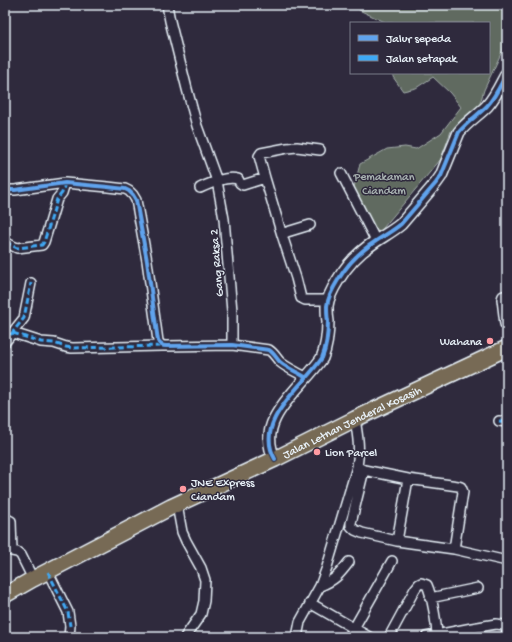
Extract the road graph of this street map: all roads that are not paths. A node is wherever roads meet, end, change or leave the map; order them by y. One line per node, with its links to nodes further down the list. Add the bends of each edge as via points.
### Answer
1 (167, 5): 6 (street, Gang Raksa 2, via 197,126)
2 (507, 73): 12 (street, via 487,106 459,132 436,183 402,224)
3 (320, 150): 5 (street, via 292,147 260,153)
4 (341, 173): 12 (street)
5 (265, 178): 6 (street, via 243,185 236,178); 11 (street)
6 (217, 181): 8 (street); 20 (street, Gang Raksa 2, via 224,218 232,311)
7 (65, 183): 9 (street); 13 (street, via 42,245 17,248); 21 (street, via 125,189 134,196 147,261 158,341)
8 (200, 188)
9 (5, 190)
10 (310, 225): 11 (street)
11 (282, 235): 16 (street, via 301,298)
12 (376, 240): 16 (street, via 351,261)
13 (5, 244)
14 (31, 283): 18 (street, via 24,318)
15 (507, 295): 17 (street, via 502,297)
16 (328, 300): 23 (street, via 324,352 319,362)
17 (507, 326)
18 (13, 333): 19 (street); 21 (street, via 72,348)
19 (5, 342)
20 (232, 345): 21 (street); 23 (street, via 269,350 282,363)
21 (162, 346)
22 (507, 348): 24 (highway, Jalan Letnan Jenderal Kosasih)
23 (305, 377): 25 (street, via 271,426 269,441)
24 (355, 419): 25 (highway, Jalan Letnan Jenderal Kosasih); 26 (street, via 359,438)
25 (275, 459): 28 (highway, Jalan Letnan Jenderal Kosasih)
26 (360, 468): 27 (street); 30 (street, via 351,526 362,533); 37 (street)
27 (408, 479): 30 (street); 31 (street, via 458,486 462,489)
28 (177, 505): 35 (highway, Jalan Letnan Jenderal Kosasih); 46 (street, via 182,532 205,580 201,614)
29 (5, 518): 36 (street, via 11,521 12,551 21,555)
30 (397, 541): 31 (street)
31 (454, 549): 33 (street)
32 (392, 561): 42 (street)
33 (507, 561)
34 (349, 562): 37 (street, via 336,577)
35 (48, 572): 36 (highway, Jalan Letnan Jenderal Kosasih); 45 (street, via 68,612)
36 (33, 579): 39 (highway, Jalan Letnan Jenderal Kosasih)
37 (320, 586): 41 (street)
38 (478, 588): 40 (street)
39 (5, 595)
40 (430, 598): 44 (street); 50 (street, via 427,585 419,584)
41 (310, 603): 42 (street); 47 (street, via 300,622)
42 (354, 628): 48 (street); 49 (street)
43 (472, 632): 44 (street); 52 (street, via 496,624 504,625)
44 (437, 636): 51 (street)
45 (69, 637)
46 (185, 637)
47 (297, 637)
48 (349, 637)
49 (369, 637)
50 (388, 637)
51 (426, 637)
52 (507, 637)

